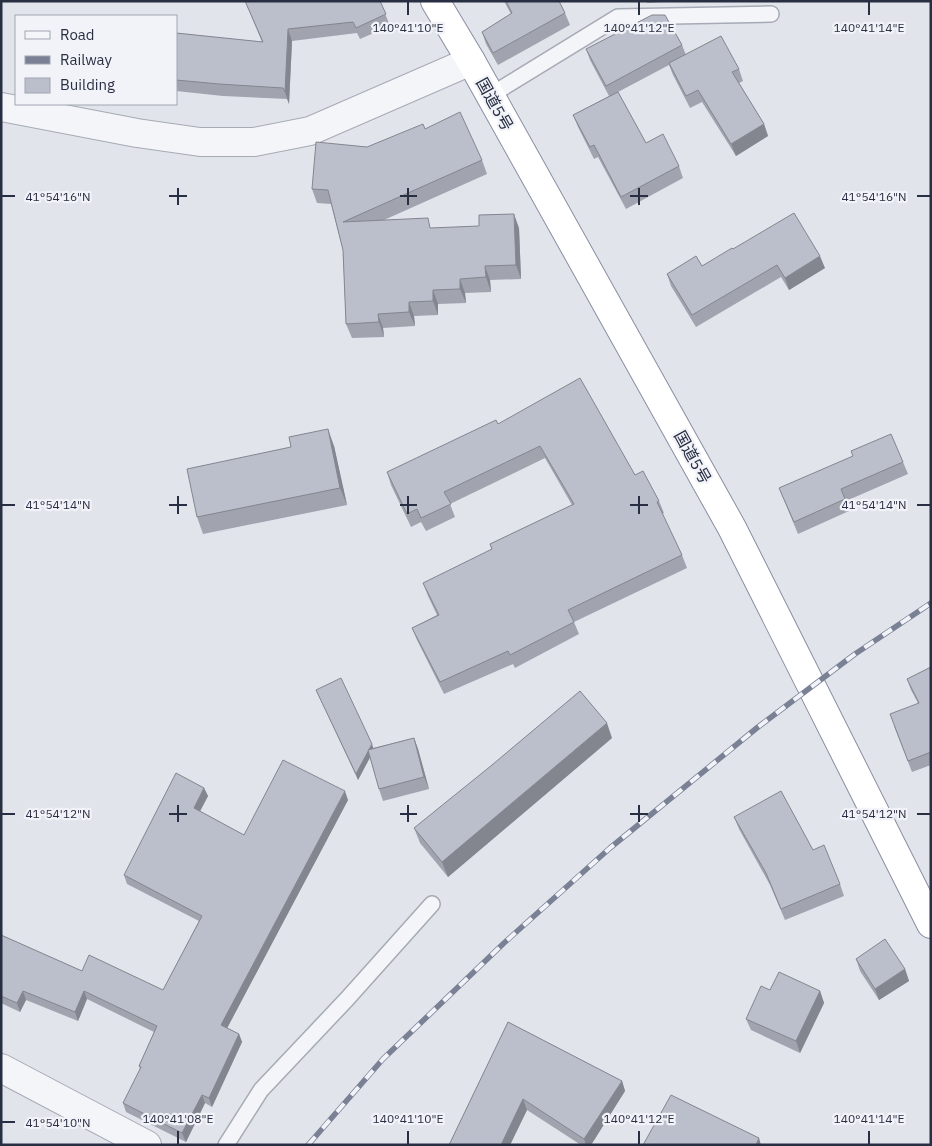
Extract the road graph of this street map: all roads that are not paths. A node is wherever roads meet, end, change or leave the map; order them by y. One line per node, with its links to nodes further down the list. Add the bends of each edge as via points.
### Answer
1 (435, 1): 3 (highway, 国道5号)
2 (771, 14): 4 (lane, via 618,17)
3 (471, 61): 4 (highway, 国道5号); 5 (street, via 310,131 254,142 200,142)
4 (490, 95): 7 (highway, 国道5号, via 732,528)
5 (1, 107)
6 (432, 904): 10 (lane, via 262,1090)
7 (931, 924)
8 (1, 1068): 9 (street)
9 (147, 1145)
10 (226, 1145)

